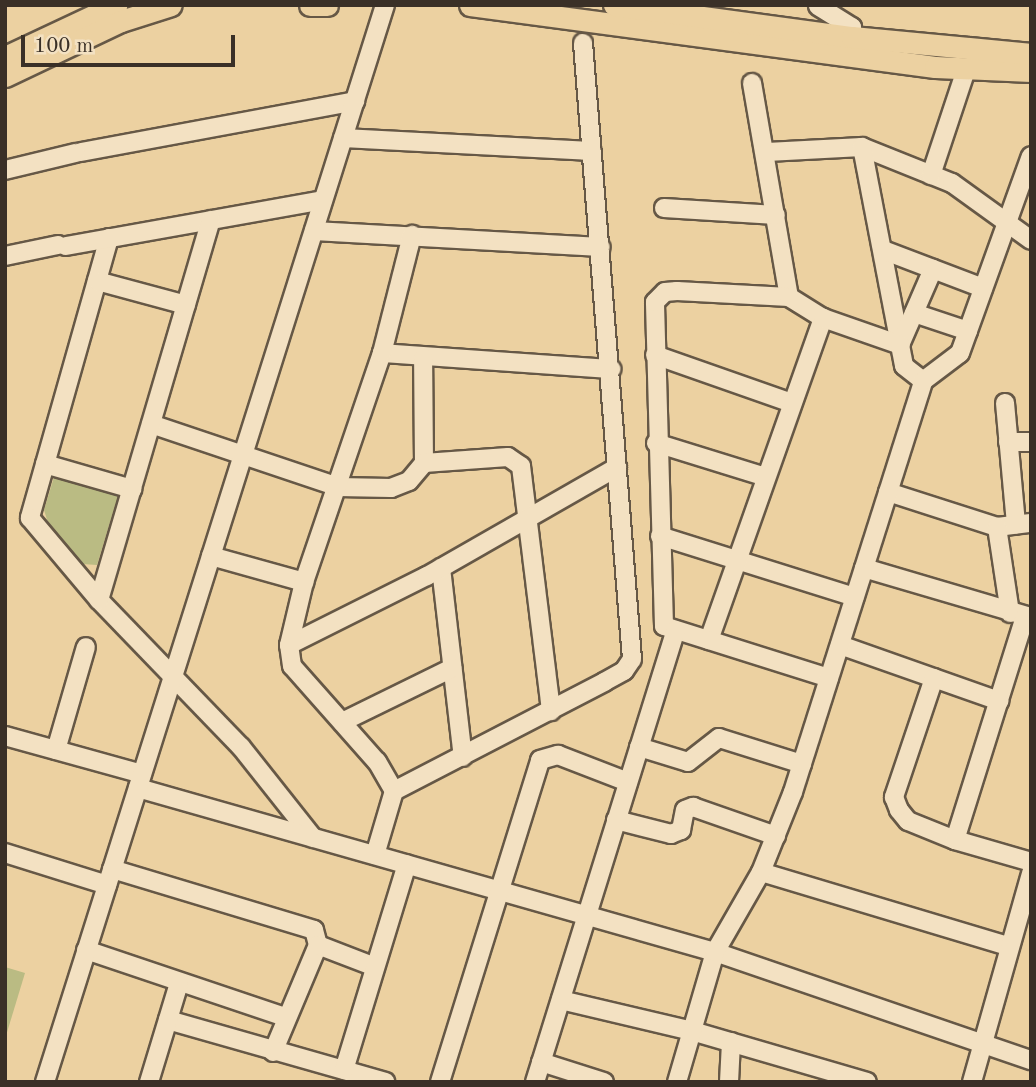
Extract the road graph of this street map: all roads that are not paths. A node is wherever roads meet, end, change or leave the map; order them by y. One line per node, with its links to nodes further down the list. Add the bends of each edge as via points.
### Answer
1 (116, 5): 9 (main road)
2 (172, 5): 16 (main road, via 121,21)
3 (310, 5): 4 (main road)
4 (327, 5)
5 (385, 5): 18 (street)
6 (470, 5): 14 (main road)
7 (614, 5): 10 (main road)
8 (816, 6): 10 (street, via 852,27)
9 (81, 12): 13 (main road)
10 (852, 37): 12 (main road)
11 (583, 43): 21 (street)
12 (1031, 54)
13 (5, 57)
14 (966, 70): 15 (main road); 25 (street)
15 (1031, 71)
16 (5, 76)
17 (752, 83): 22 (street)
18 (355, 101): 19 (street); 24 (street)
19 (343, 138): 21 (street); 26 (street)
20 (862, 147): 22 (street); 25 (street); 36 (street)
21 (592, 151): 35 (street)
22 (767, 152): 28 (street)
23 (1031, 156): 30 (street)
24 (5, 170)
25 (931, 175): 30 (street)
26 (323, 200): 29 (street); 31 (street)
27 (664, 208): 28 (street)
28 (776, 215): 41 (street)
29 (211, 220): 33 (street); 42 (street)
30 (1008, 221): 34 (street); 40 (street)
31 (314, 231): 32 (street); 58 (street)
32 (412, 235): 35 (street); 47 (street)
33 (109, 238): 37 (street); 39 (street)
34 (1031, 240)
35 (601, 247): 50 (street)
36 (883, 250): 38 (street); 46 (street)
37 (5, 257)
38 (933, 269): 40 (street); 43 (street)
39 (97, 281): 42 (street); 60 (street)
40 (983, 288): 45 (street)
41 (789, 297): 44 (street); 48 (street, via 665,292 655,302)
42 (186, 305): 54 (street)
43 (914, 313): 45 (street); 46 (street)
44 (823, 318): 46 (street); 52 (street)
45 (968, 331): 51 (street, via 960,353)
46 (900, 345): 51 (street, via 904,366)
47 (382, 353): 49 (street); 63 (street)
48 (655, 355): 52 (street); 57 (street)
49 (423, 358): 50 (street); 59 (street)
50 (611, 369): 61 (street)
51 (923, 381): 65 (street)
52 (792, 403): 62 (street)
53 (1005, 403): 55 (street)
54 (151, 424): 58 (street); 64 (street)
55 (1008, 442): 56 (street); 67 (street)
56 (1031, 442)
57 (656, 443): 62 (street); 69 (street)
58 (244, 453): 63 (street); 70 (street)
59 (424, 463): 63 (street, via 409,481 391,488); 66 (street, via 516,459)
60 (45, 464): 64 (street); 76 (street, via 30,518)
61 (617, 467): 66 (street); 88 (street, via 632,659 624,671)
62 (766, 477): 71 (street)
63 (338, 486): 74 (street)
64 (132, 489): 76 (street)
65 (888, 492): 68 (street); 73 (street)
66 (529, 514): 72 (street); 88 (street)
67 (1023, 524): 68 (street)
68 (997, 527): 77 (street)
69 (660, 536): 71 (street); 78 (street, via 664,626)
70 (211, 556): 74 (street); 86 (street)
71 (737, 560): 75 (street); 79 (street)
72 (441, 568): 80 (street); 83 (street)
73 (864, 568): 75 (street); 77 (street)
74 (304, 582): 80 (street)
75 (855, 597): 81 (street)
76 (99, 600): 86 (street)
77 (1024, 621): 87 (street)
78 (676, 630): 79 (street); 91 (street)
79 (709, 640): 84 (street)
80 (289, 645): 89 (street, via 292,666)
81 (840, 645): 84 (street); 85 (street)
82 (86, 647): 92 (street)
83 (452, 668): 89 (street); 93 (street)
84 (829, 678): 94 (street)
85 (934, 678): 87 (street); 101 (street, via 894,797 908,821)
86 (172, 679): 95 (street); 100 (street, via 241,747)
87 (999, 701): 101 (street)
88 (551, 711): 93 (street)
89 (342, 722): 97 (street, via 377,762)
90 (5, 736): 92 (street)
91 (639, 747): 94 (street, via 688,762 719,738); 96 (street)
92 (56, 750): 95 (street)
93 (463, 757): 97 (street)
94 (802, 764): 99 (street)
95 (140, 781): 100 (street); 108 (street)
96 (628, 782): 98 (street); 109 (street, via 558,755 540,760)
97 (394, 791): 103 (street)
98 (616, 820): 99 (street, via 671,834 681,830 685,810 693,807); 110 (street)
99 (776, 836): 106 (street)
100 (313, 838): 103 (street)
101 (955, 840): 104 (street)
102 (5, 853): 108 (street)
103 (375, 855): 105 (street)
104 (1031, 862)
105 (407, 864): 109 (street); 115 (street)
106 (761, 872): 112 (street); 114 (street)
107 (1031, 873): 112 (street)
108 (110, 877): 111 (street, via 309,927); 113 (street)
109 (501, 891): 110 (street); 131 (street)
110 (587, 915): 114 (street); 117 (street)
111 (318, 945): 115 (street); 118 (street)
112 (1008, 946): 122 (street)
113 (86, 950): 116 (street); 128 (street)
114 (715, 952): 120 (street); 122 (street)
115 (375, 967): 126 (street)
116 (180, 983): 118 (street); 119 (street)
117 (561, 1000): 120 (street); 125 (street)
118 (285, 1017): 123 (street)
119 (168, 1020): 123 (street); 129 (street)
120 (692, 1031): 121 (street); 134 (street)
121 (732, 1042): 127 (street); 135 (street)
122 (980, 1044): 124 (street); 137 (street)
123 (273, 1052): 126 (street)
124 (1031, 1060)
125 (541, 1062): 132 (street); 133 (street)
126 (344, 1070): 130 (street)
127 (807, 1073): 136 (street)
128 (45, 1082)
129 (149, 1082)
130 (385, 1082)
131 (440, 1082)
132 (535, 1082)
133 (604, 1082)
134 (677, 1082)
135 (729, 1082)
136 (867, 1082)
137 (972, 1082)

